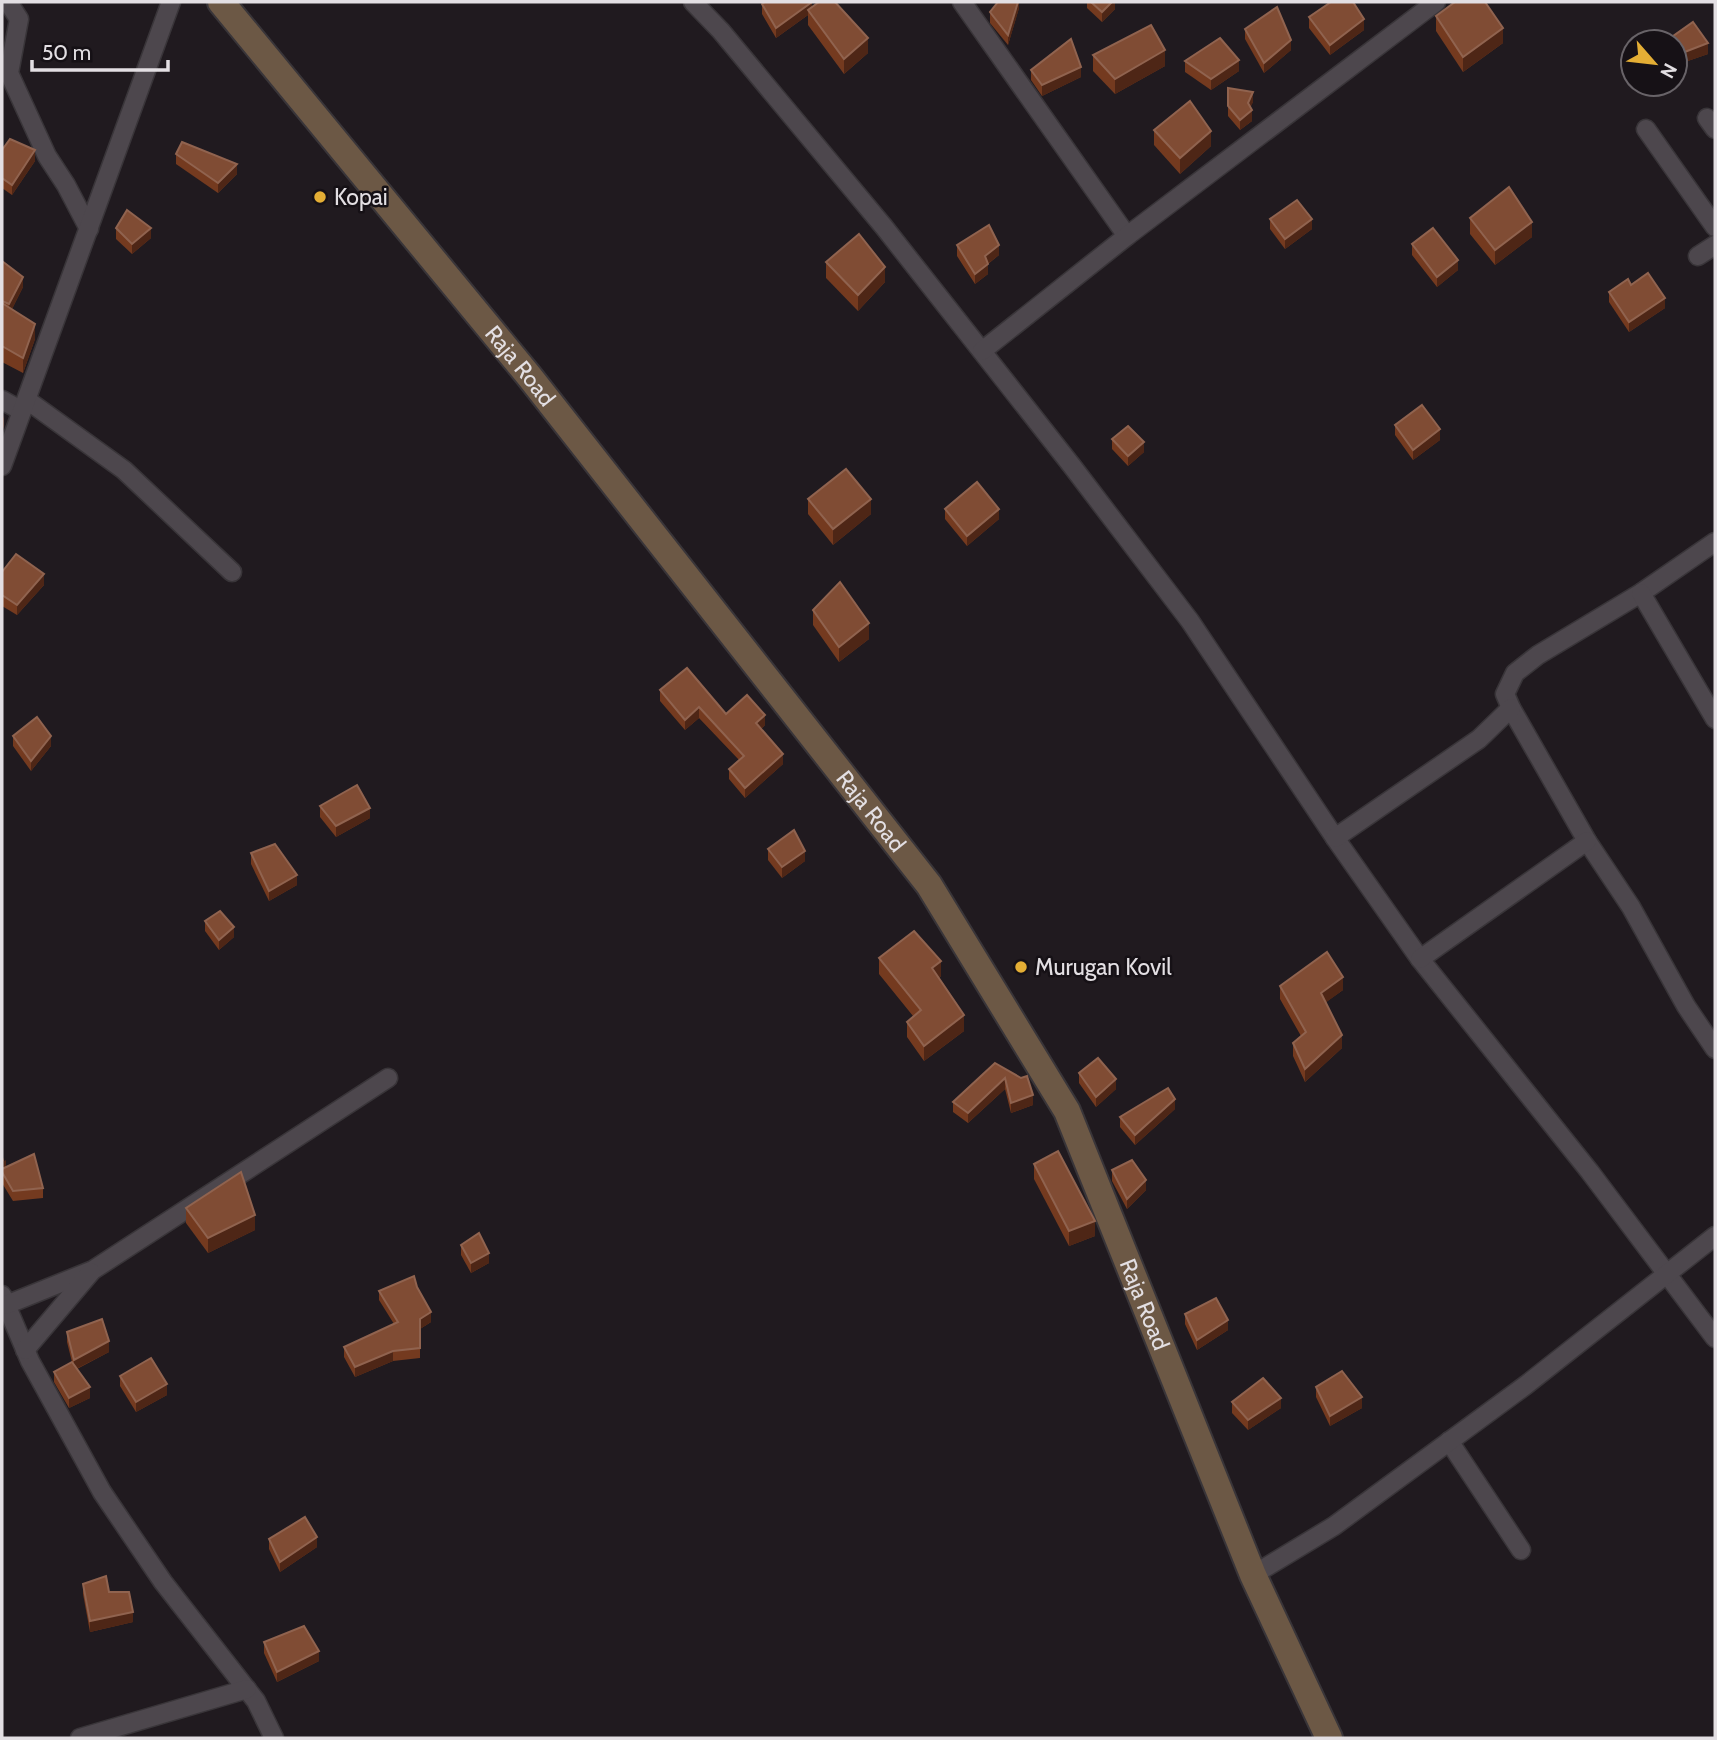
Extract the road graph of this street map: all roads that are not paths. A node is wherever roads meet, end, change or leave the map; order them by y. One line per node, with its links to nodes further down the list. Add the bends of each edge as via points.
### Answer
1 (8, 2): 9 (street, via 19,19 9,72 47,156)
2 (171, 2): 9 (street)
3 (221, 2): 35 (street, Raja Road, via 529,376 929,885 1067,1111)
4 (693, 2): 13 (street, via 721,30)
5 (962, 2): 10 (street)
6 (1436, 2): 10 (street)
7 (1646, 129): 8 (street)
8 (1715, 227)
9 (89, 229): 15 (street)
10 (1127, 236): 13 (street)
11 (1715, 245): 12 (street)
12 (1698, 256)
13 (982, 351): 22 (street, via 1190,621)
14 (2, 400): 15 (street)
15 (24, 405): 16 (street); 18 (street, via 124,470)
16 (2, 466)
17 (1715, 542): 19 (street)
18 (232, 572)
19 (1641, 593): 20 (street, via 1515,673 1505,694); 21 (street)
20 (1511, 708): 22 (street, via 1479,739); 23 (street)
21 (1715, 719)
22 (1335, 838): 24 (street)
23 (1587, 841): 24 (street); 25 (street)
24 (1420, 959): 29 (street)
25 (1715, 1049)
26 (388, 1079): 28 (street)
27 (1715, 1236): 29 (street)
28 (93, 1269): 30 (street); 32 (street)
29 (1667, 1274): 31 (street); 33 (street)
30 (4, 1300): 32 (street)
31 (1715, 1339)
32 (25, 1350): 36 (street, via 102,1492 163,1582)
33 (1449, 1441): 34 (street); 35 (street, via 1334,1526)
34 (1521, 1550)
35 (1254, 1575): 39 (street, Raja Road)
36 (247, 1689): 37 (street); 38 (street)
37 (80, 1738)
38 (274, 1738)
39 (1329, 1738)

